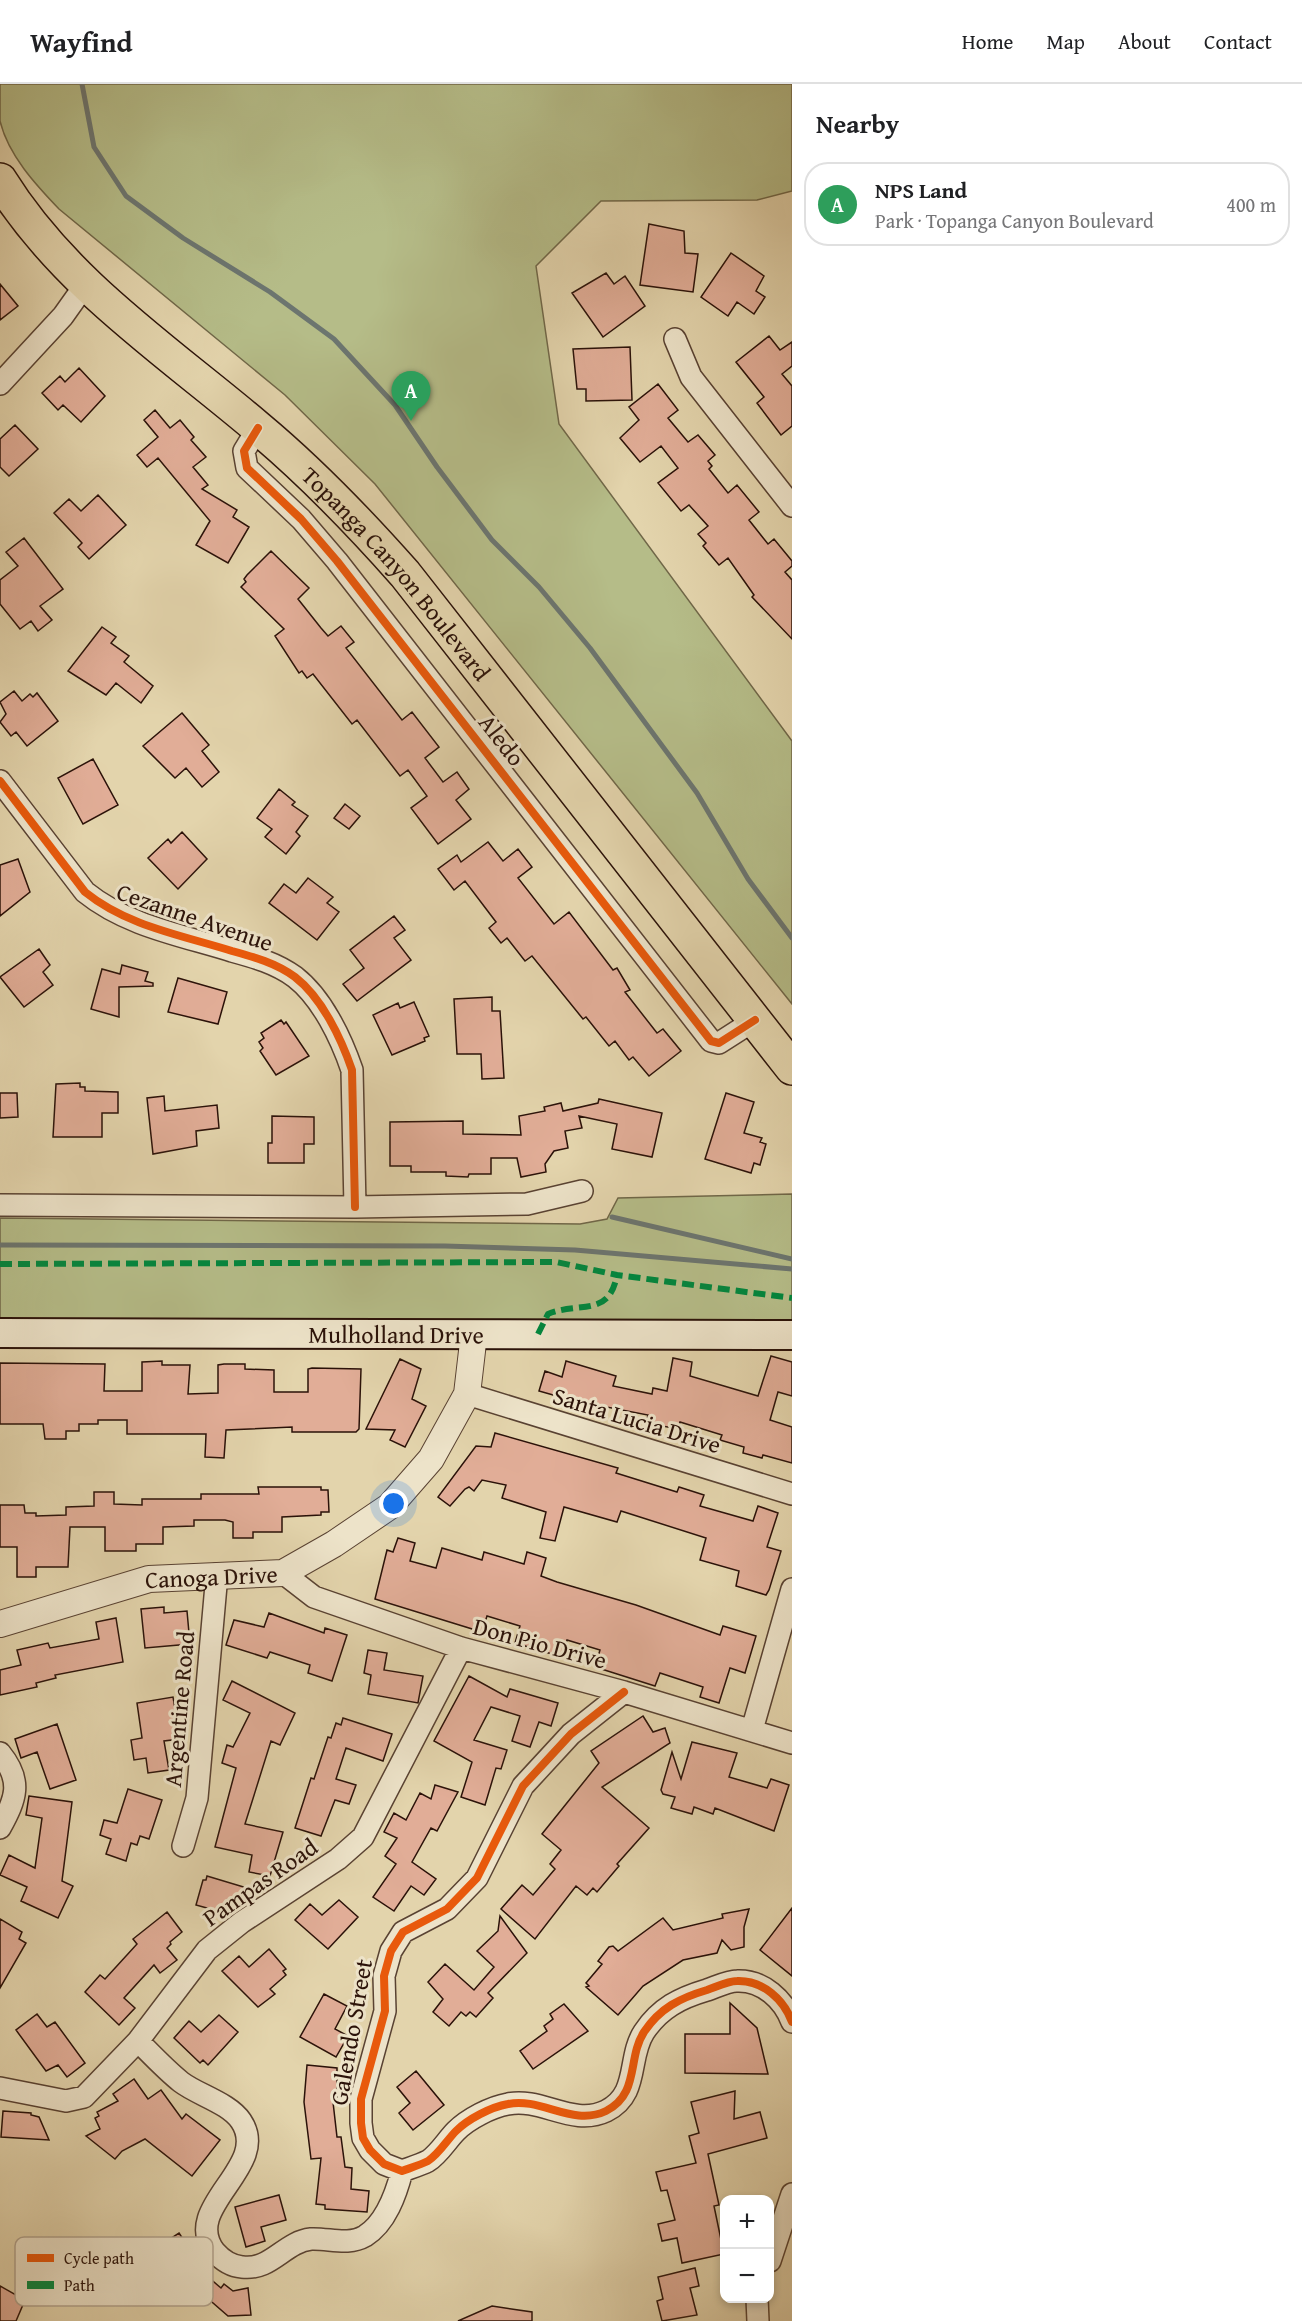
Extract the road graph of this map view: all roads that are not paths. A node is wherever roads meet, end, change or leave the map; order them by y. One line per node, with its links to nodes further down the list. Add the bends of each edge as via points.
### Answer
1 (0, 180): 2 (main road, Topanga Canyon Boulevard, via 52,250)
2 (85, 285): 4 (street, via 63,316); 5 (main road, Topanga Canyon Boulevard)
3 (675, 339): 6 (street, via 691,377)
4 (0, 384)
5 (258, 428): 8 (main road, Topanga Canyon Boulevard, via 343,506 405,574); 8 (street, Aledo, via 244,451 247,468 301,519 337,561 711,1041 719,1043)
6 (792, 506)
7 (0, 781): 12 (street, Cezanne Avenue, via 85,892 101,905 127,920 270,962 296,978 313,997 345,1048 352,1070)
8 (755, 1020): 9 (main road, Topanga Canyon Boulevard)
9 (792, 1068)
10 (582, 1191): 12 (street, via 527,1204)
11 (0, 1205): 12 (street)
12 (355, 1207)
13 (0, 1333): 14 (main road, Mulholland Drive)
14 (474, 1334): 15 (main road, Mulholland Drive); 16 (street, Canoga Drive)
15 (792, 1335)
16 (467, 1394): 17 (street, Santa Lucia Drive); 18 (street, Canoga Drive, via 430,1459 390,1506)
17 (792, 1494)
18 (284, 1573): 19 (street, Canoga Drive); 22 (street, Don Pio Drive, via 314,1597)
19 (217, 1574): 21 (street, Canoga Drive, via 149,1579); 28 (street, Argentine Road, via 197,1798)
20 (792, 1588): 24 (street)
21 (0, 1624)
22 (461, 1648): 23 (street, Don Pio Drive); 30 (street, Pampas Road, via 363,1837 338,1859 242,1922 207,1950)
23 (624, 1692): 24 (street, Don Pio Drive); 32 (street, Galendo Street, via 571,1734 523,1786 477,1878 447,1909 403,1932 391,1951 384,1976 385,2011 361,2099 361,2123 370,2150 384,2164)
24 (752, 1730): 25 (street, Don Pio Drive)
25 (792, 1743)
26 (0, 1753): 27 (street, via 11,1767 16,1786 12,1807)
27 (0, 1828)
28 (183, 1846)
29 (792, 2022): 32 (street, via 786,2007 774,1994 754,1984 737,1981 682,1998 658,2013 642,2034 632,2079 622,2098 605,2111 576,2116 528,2102 507,2104 458,2129 429,2160)
30 (138, 2042): 31 (street, Pampas Road, via 84,2097 66,2102); 34 (street, via 181,2082 235,2113 243,2123 247,2152 206,2221)
31 (0, 2088)
32 (402, 2171): 35 (street, via 377,2226 363,2238 331,2242 311,2239 252,2269 229,2263)
33 (792, 2194): 36 (street)
34 (207, 2237)
35 (213, 2249)
36 (774, 2249)
37 (758, 2303): 38 (street)
38 (758, 2321)

